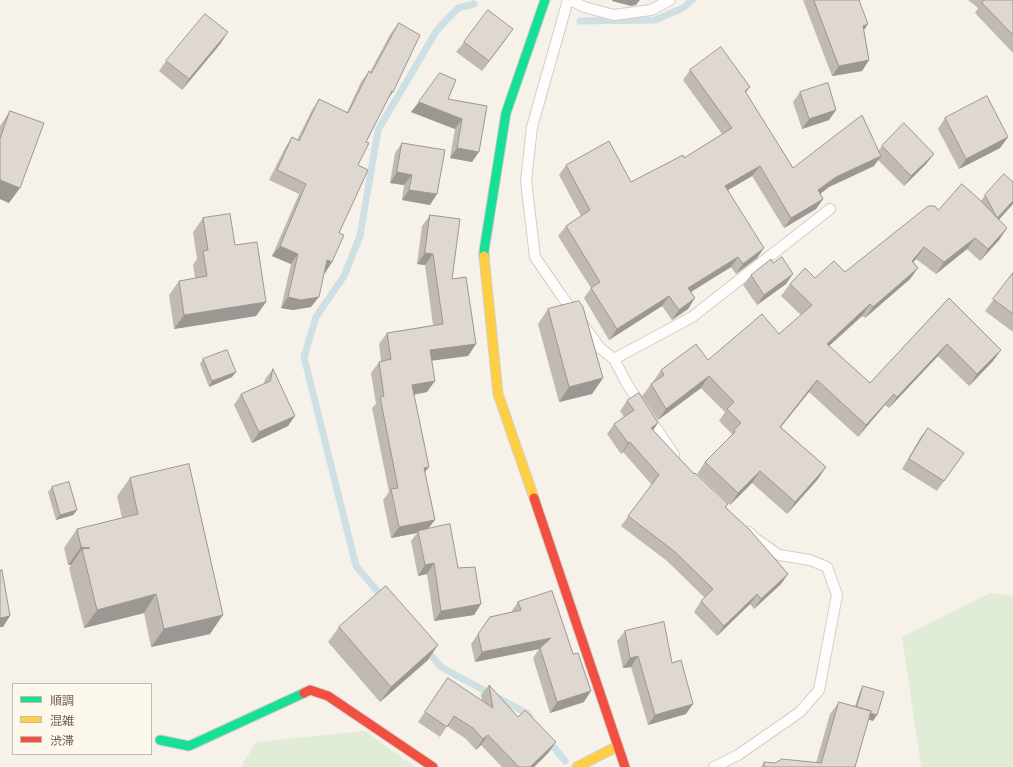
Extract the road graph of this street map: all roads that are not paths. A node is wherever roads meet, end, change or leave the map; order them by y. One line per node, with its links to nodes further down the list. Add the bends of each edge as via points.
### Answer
1 (545, 0): 9 (street, via 506,113 484,258 498,394)
2 (570, 0): 3 (lane, via 584,7 614,15 651,10); 5 (lane, via 532,127 526,181 531,236 535,257 600,348)
3 (670, 0)
4 (830, 209): 5 (lane, via 692,317)
5 (614, 359): 6 (lane, via 627,384)
6 (677, 461)
7 (744, 528): 13 (lane, via 779,554 810,560 827,567 837,595 819,690 800,712 738,755)
8 (160, 740): 10 (street, via 189,746 310,690 328,696)
9 (618, 746): 11 (street); 12 (street)
10 (433, 767)
11 (577, 767)
12 (625, 767)
13 (714, 767)

